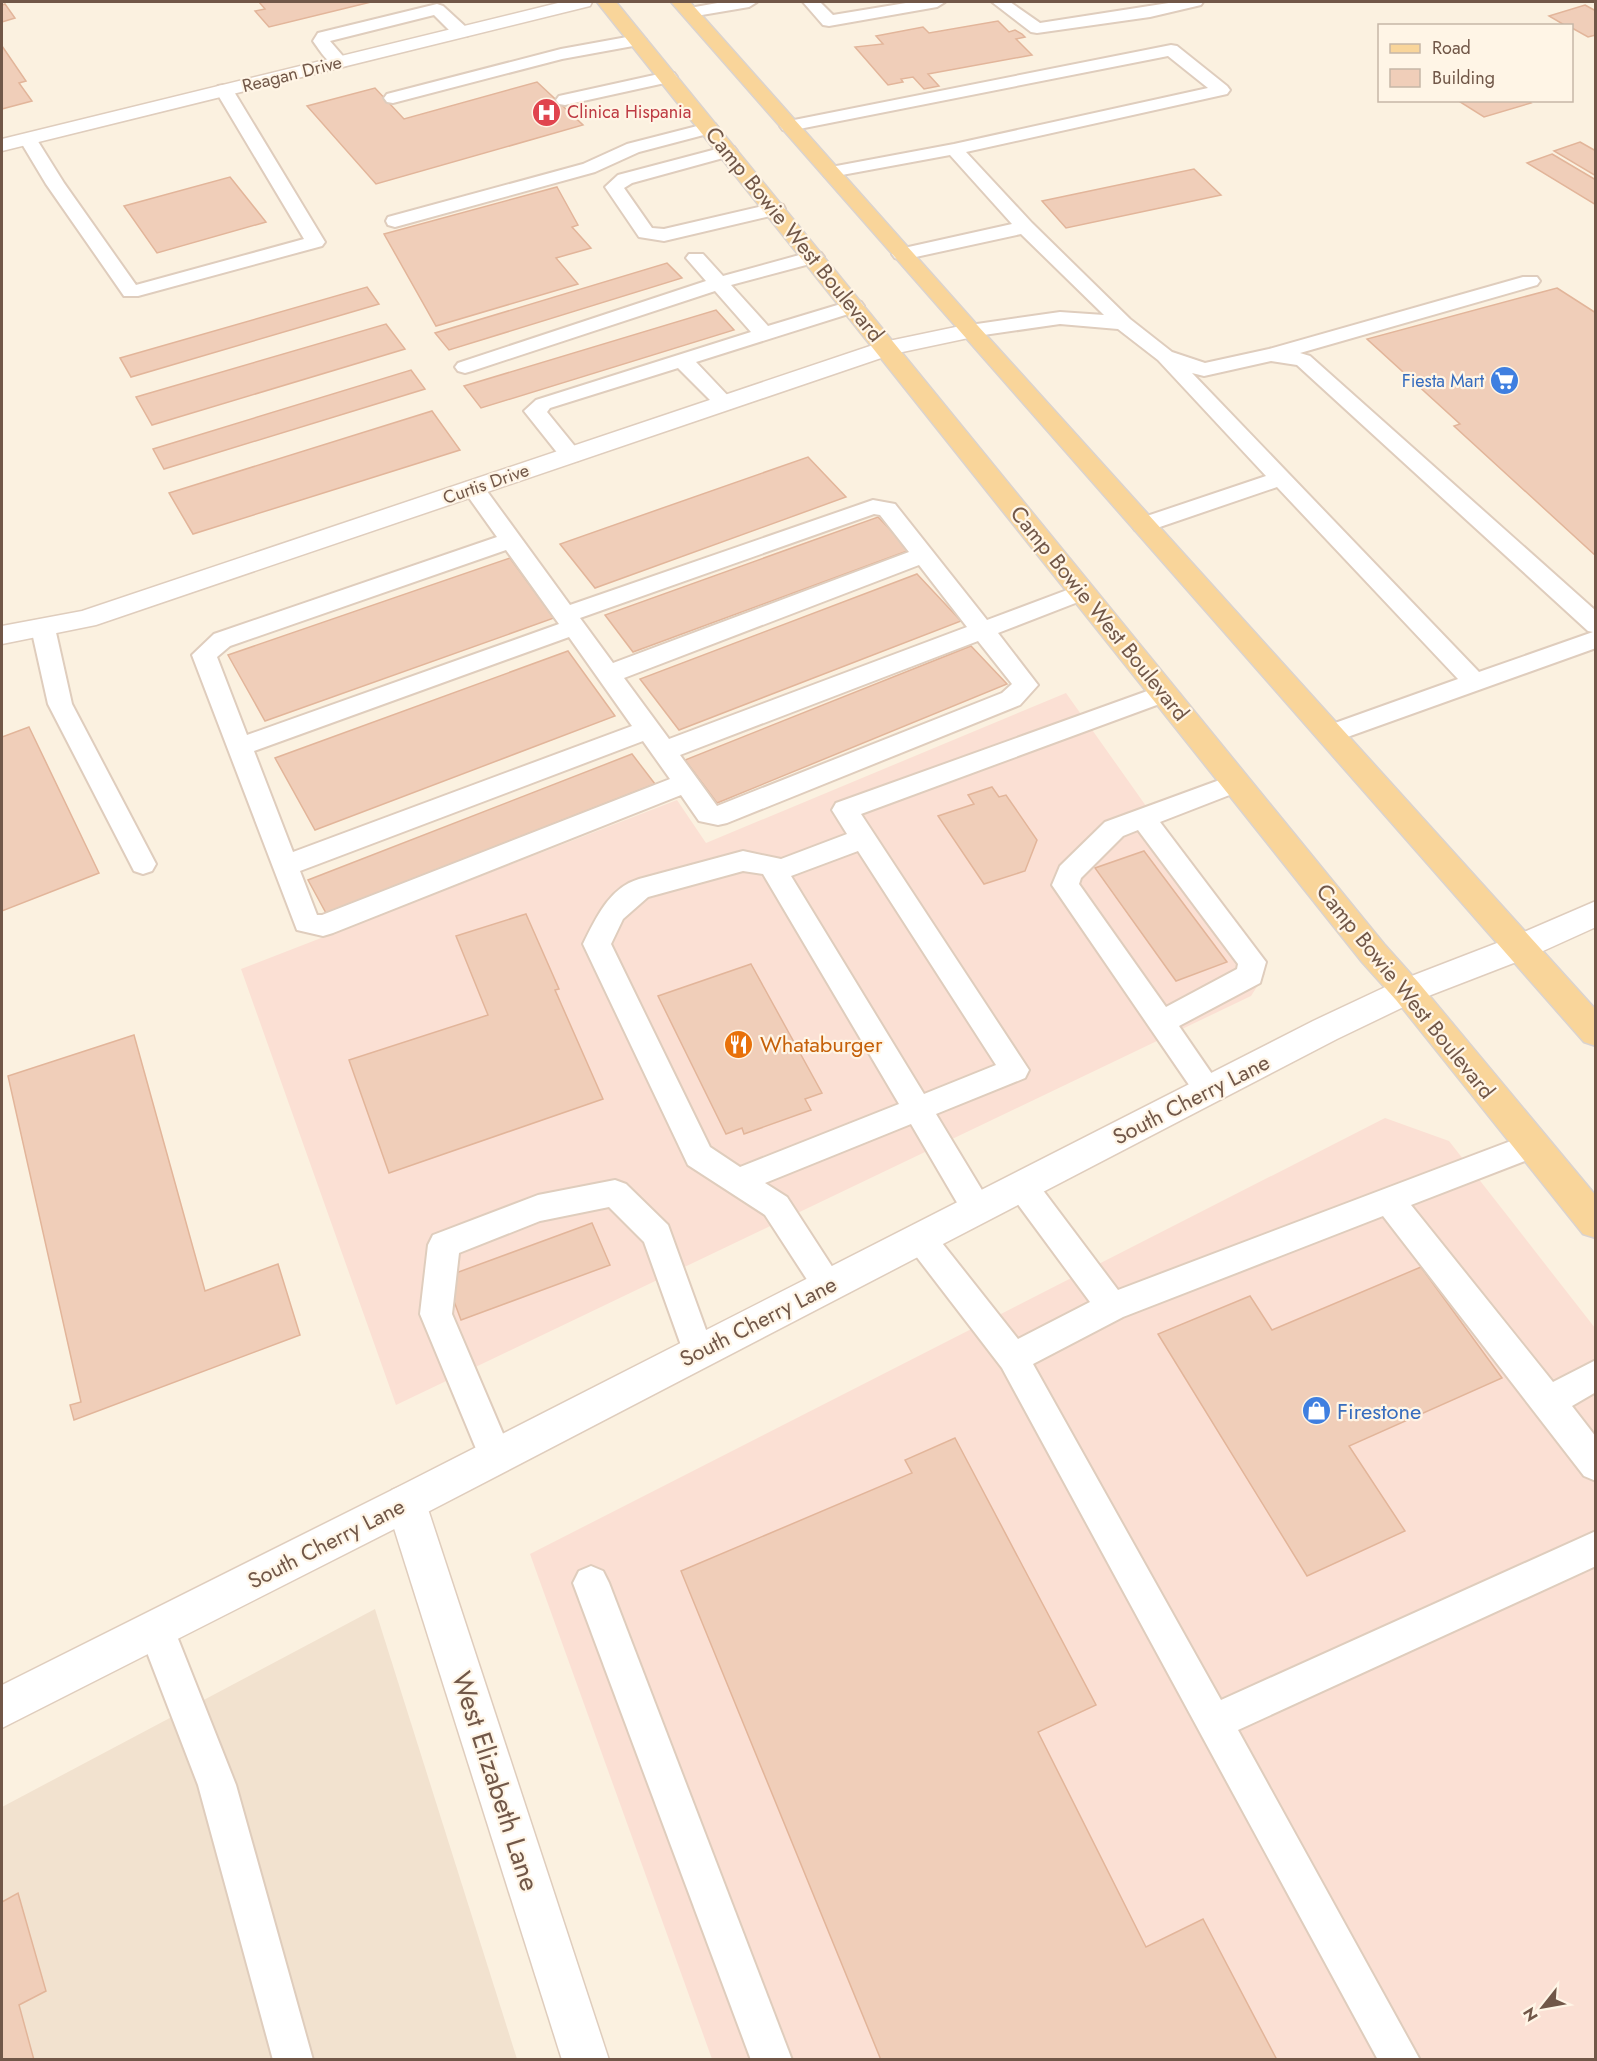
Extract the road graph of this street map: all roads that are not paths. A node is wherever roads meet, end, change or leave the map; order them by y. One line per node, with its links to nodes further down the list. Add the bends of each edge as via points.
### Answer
1 (459, 2): 11 (lane)
2 (583, 2): 14 (street, Reagan Drive)
3 (606, 2): 16 (main road, Camp Bowie West Boulevard)
4 (749, 2): 10 (lane)
5 (811, 2): 6 (lane, via 829,21)
6 (928, 2)
7 (1000, 2): 12 (lane, via 1038,28)
8 (1089, 2): 12 (lane)
9 (1195, 2): 12 (lane)
10 (685, 7): 23 (main road)
11 (437, 9): 14 (lane); 18 (lane, via 324,37 321,41)
12 (1117, 17): 13 (lane)
13 (1135, 28)
14 (461, 32): 18 (street, Reagan Drive)
15 (1153, 39): 17 (lane)
16 (638, 40): 19 (main road, Camp Bowie West Boulevard); 21 (lane, via 561,54)
17 (1172, 51): 23 (lane); 27 (lane, via 1221,90)
18 (339, 62): 20 (street, Reagan Drive)
19 (668, 77): 22 (lane); 24 (main road, Camp Bowie West Boulevard)
20 (224, 90): 25 (street, Reagan Drive); 25 (lane, via 315,242 131,292)
21 (393, 98)
22 (565, 100)
23 (789, 126): 29 (main road)
24 (709, 128): 28 (main road, Camp Bowie West Boulevard); 31 (lane, via 633,148 589,168)
25 (28, 139): 26 (street, Reagan Drive)
26 (2, 146)
27 (954, 149): 29 (lane); 32 (lane)
28 (728, 151): 30 (main road, Camp Bowie West Boulevard); 30 (lane, via 624,179 614,188 646,233 664,235)
29 (831, 172): 33 (main road)
30 (776, 209): 34 (main road, Camp Bowie West Boulevard)
31 (395, 221)
32 (1025, 227): 33 (lane); 39 (lane)
33 (902, 254): 40 (main road)
34 (814, 256): 37 (lane); 38 (main road, Camp Bowie West Boulevard)
35 (696, 258): 37 (lane)
36 (1530, 281): 43 (lane)
37 (718, 283): 41 (lane); 46 (lane)
38 (854, 306): 41 (lane); 42 (main road, Camp Bowie West Boulevard)
39 (1123, 323): 40 (lane, via 1060,318); 44 (lane)
40 (970, 331): 42 (street, Curtis Drive); 51 (main road)
41 (764, 334): 45 (lane)
42 (887, 348): 47 (street, Curtis Drive); 54 (main road, Camp Bowie West Boulevard)
43 (1270, 355): 44 (lane, via 1204,370); 56 (lane, via 1303,360)
44 (1165, 356): 49 (lane)
45 (682, 360): 47 (lane); 48 (lane, via 543,404 535,411)
46 (465, 367)
47 (724, 403): 48 (street, Curtis Drive)
48 (571, 455): 50 (street, Curtis Drive)
49 (1281, 478): 51 (lane); 62 (lane)
50 (473, 488): 52 (lane); 57 (street, Curtis Drive, via 86,619)
51 (1143, 525): 65 (main road)
52 (511, 540): 55 (lane); 66 (lane, via 222,640 204,655)
53 (924, 555): 55 (lane, via 887,509 873,507); 58 (lane); 61 (lane)
54 (1083, 592): 58 (lane); 63 (main road, Camp Bowie West Boulevard)
55 (570, 621): 61 (lane); 66 (lane)
56 (1596, 625)
57 (43, 628): 59 (street, Curtis Drive); 72 (lane, via 60,704)
58 (984, 629): 67 (lane); 68 (lane, via 1026,685 1011,699 718,816 708,814)
59 (2, 635)
60 (1596, 639): 62 (lane)
61 (609, 674): 64 (lane)
62 (1475, 682): 65 (lane)
63 (1164, 693): 69 (main road, Camp Bowie West Boulevard); 71 (lane, via 844,810)
64 (648, 729): 67 (lane); 73 (lane)
65 (1330, 734): 76 (main road)
66 (239, 747): 73 (lane)
67 (664, 752): 68 (lane)
68 (686, 783): 73 (lane, via 323,926 307,923)
69 (1236, 783): 70 (lane); 77 (main road, Camp Bowie West Boulevard)
70 (1143, 818): 78 (lane, via 1114,829 1069,873 1065,885); 78 (lane, via 1252,962 1250,975)
71 (863, 839): 74 (lane); 81 (lane, via 1015,1070)
72 (143, 864)
73 (285, 866)
74 (774, 871): 81 (lane); 83 (lane, via 771,865 743,861 639,889 613,912 597,944 699,1156)
75 (1596, 913): 76 (street, South Cherry Lane)
76 (1521, 947): 77 (street, South Cherry Lane); 79 (main road)
77 (1407, 991): 80 (street, South Cherry Lane); 82 (main road, Camp Bowie West Boulevard)
78 (1160, 1023): 80 (lane)
79 (1596, 1033)
80 (1208, 1090): 84 (street, South Cherry Lane)
81 (916, 1109): 83 (lane); 86 (lane)
82 (1532, 1145): 85 (lane); 87 (main road, Camp Bowie West Boulevard)
83 (737, 1181): 89 (lane, via 776,1206)
84 (1022, 1186): 86 (street, South Cherry Lane); 90 (lane)
85 (1390, 1201): 90 (lane); 94 (lane)
86 (977, 1209): 88 (street, South Cherry Lane)
87 (1596, 1223)
88 (920, 1238): 89 (street, South Cherry Lane); 92 (lane)
89 (828, 1285): 91 (street, South Cherry Lane)
90 (1112, 1308): 92 (lane)
91 (698, 1352): 95 (street, South Cherry Lane); 95 (lane, via 657,1234 615,1193 538,1208 444,1245 436,1314)
92 (1013, 1358): 102 (lane)
93 (1596, 1376): 94 (lane)
94 (1548, 1402): 96 (lane)
95 (495, 1456): 97 (street, South Cherry Lane)
96 (1596, 1466)
97 (405, 1503): 100 (street, South Cherry Lane); 104 (street, West Elizabeth Lane)
98 (1596, 1548): 102 (lane)
99 (591, 1583): 105 (lane)
100 (156, 1629): 101 (street, South Cherry Lane); 103 (lane, via 217,1785)
101 (2, 1707)
102 (1213, 1722): 106 (lane)
103 (293, 2060)
104 (586, 2060)
105 (772, 2060)
106 (1400, 2060)

